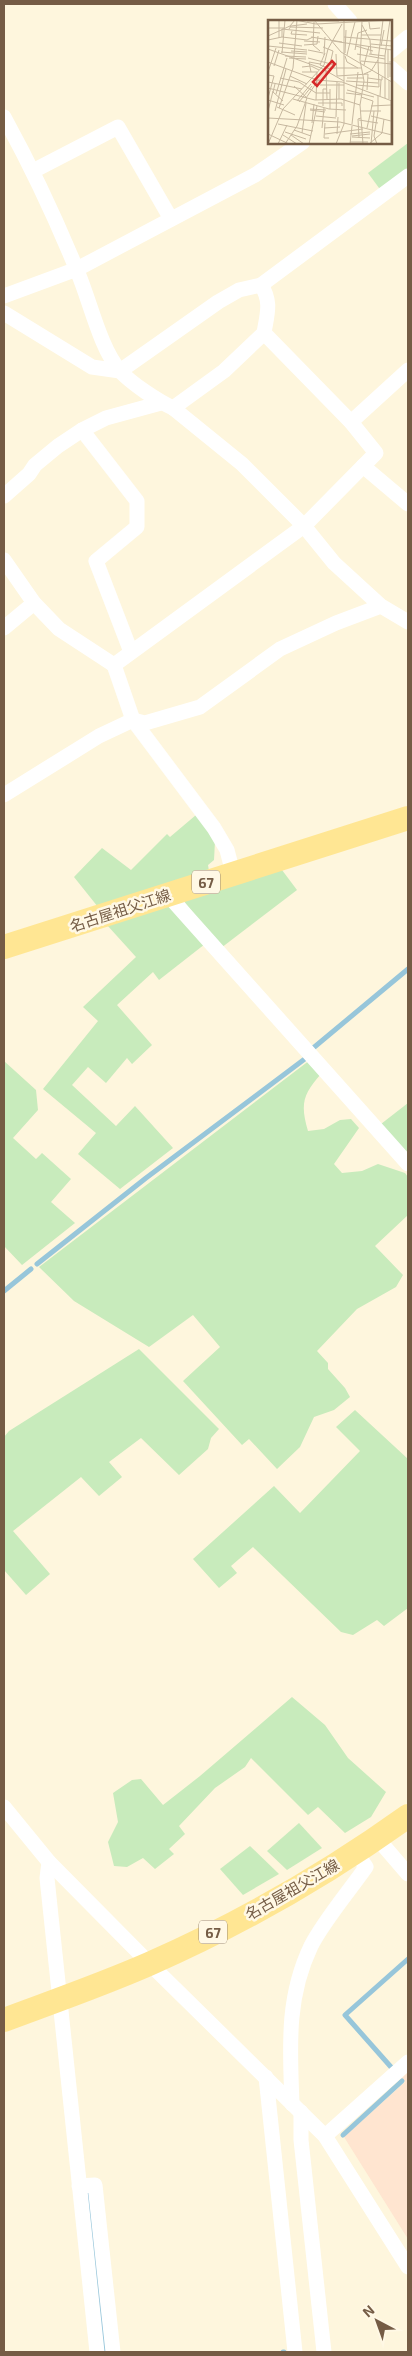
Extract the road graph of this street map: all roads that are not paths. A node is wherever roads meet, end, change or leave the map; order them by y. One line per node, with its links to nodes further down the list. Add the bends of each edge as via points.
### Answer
1 (335, 4): 2 (street)
2 (349, 20)
3 (408, 37): 4 (street)
4 (392, 51)
5 (392, 72): 6 (street)
6 (408, 83)
7 (4, 118): 9 (street)
8 (301, 144): 11 (street, via 255,175)
9 (33, 171): 11 (street, via 118,126); 12 (street)
10 (408, 176): 13 (street)
11 (171, 220): 12 (street)
12 (77, 270): 14 (street); 18 (street, via 101,335)
13 (261, 285): 16 (street, via 268,296 269,307); 18 (street, via 239,290 218,302)
14 (4, 296)
15 (4, 313): 18 (street, via 92,367)
16 (264, 333): 19 (street, via 224,371); 20 (street)
17 (408, 370): 20 (street)
18 (120, 371): 19 (street)
19 (167, 405): 21 (street, via 106,418); 25 (street, via 242,464)
20 (351, 422): 22 (street, via 376,453)
21 (82, 430): 23 (street, via 35,465); 31 (street, via 137,501 137,527 96,561)
22 (363, 466): 24 (street); 25 (street)
23 (4, 496)
24 (408, 504)
25 (304, 526): 28 (street, via 334,564); 31 (street)
26 (4, 560): 27 (street)
27 (34, 603): 30 (street); 32 (street, via 59,629)
28 (381, 606): 29 (street); 33 (street, via 280,649 200,707 146,724)
29 (408, 622)
30 (4, 628)
31 (131, 652): 32 (street)
32 (114, 665): 33 (street)
33 (133, 720): 34 (street, via 99,736); 36 (street, via 214,828 227,850)
34 (4, 795)
35 (408, 818): 36 (main road, 名古屋祖父江線 / 67)
36 (233, 873): 37 (main road, 名古屋祖父江線 / 67)
37 (167, 894): 38 (main road, 名古屋祖父江線 / 67); 39 (street)
38 (4, 948)
39 (408, 1164)
40 (4, 1807): 44 (street)
41 (408, 1816): 42 (main road, 名古屋祖父江線 / 67)
42 (377, 1838): 43 (main road, 名古屋祖父江線 / 67); 45 (street)
43 (356, 1852): 46 (main road, 名古屋祖父江線 / 67, via 259,1910); 51 (street, via 366,1867 312,1944 300,1972 291,2013)
44 (49, 1862): 46 (street); 47 (street, via 47,1878)
45 (408, 1874)
46 (150, 1964): 47 (main road, 名古屋祖父江線 / 67); 50 (street)
47 (60, 2000): 48 (main road, 名古屋祖父江線 / 67); 53 (street)
48 (4, 2020)
49 (408, 2062): 52 (street)
50 (266, 2078): 51 (street); 57 (street)
51 (296, 2108): 52 (street); 58 (street)
52 (325, 2136): 54 (street)
53 (79, 2186): 55 (street); 56 (street, via 95,2185)
54 (408, 2267)
55 (97, 2352)
56 (113, 2352)
57 (295, 2352)
58 (324, 2352)

